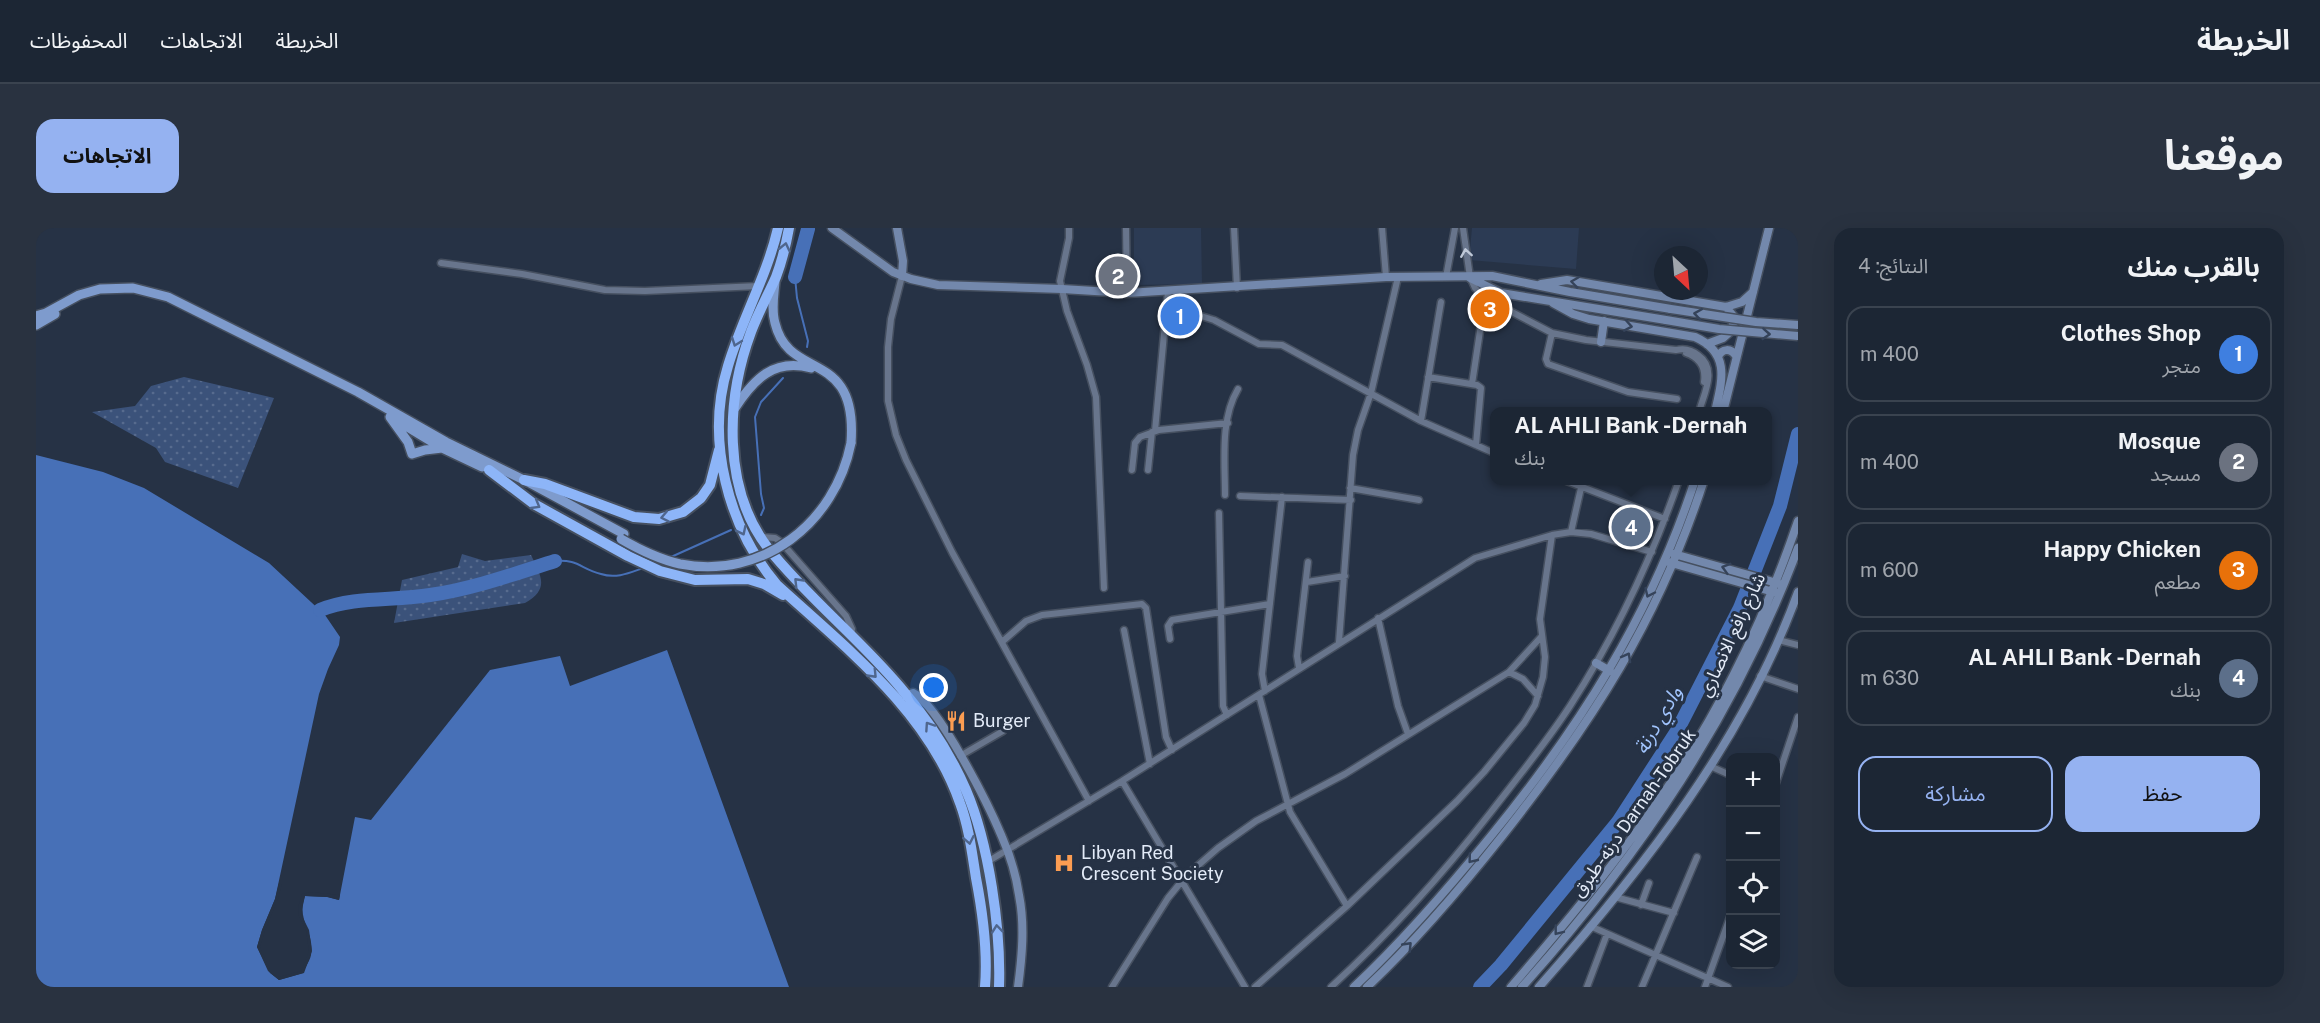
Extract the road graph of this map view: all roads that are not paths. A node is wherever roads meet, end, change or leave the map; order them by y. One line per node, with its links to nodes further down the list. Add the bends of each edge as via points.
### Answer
1 (778, 228): 22 (highway)
2 (789, 228): 16 (highway, one-way to 2)
3 (832, 228): 14 (street)
4 (897, 228): 12 (street)
5 (1069, 228): 23 (street, via 1060,276)
6 (1126, 228): 27 (street)
7 (1234, 228): 24 (street)
8 (1382, 228): 17 (street)
9 (1455, 228): 19 (street)
10 (1463, 228): 20 (street, one-way to 10)
11 (1769, 228): 26 (street)
12 (902, 256): 14 (street); 15 (street)
13 (441, 263): 22 (street, via 605,290)
14 (893, 272): 15 (street)
15 (902, 276): 23 (street, via 938,285); 99 (street, via 888,347 887,390 892,422 934,518)
16 (776, 277): 50 (highway, via 745,349); 55 (main road, via 775,325 795,355 827,371 842,387 851,410)
17 (1386, 277): 18 (street); 24 (street)
18 (1398, 277): 19 (street); 45 (street)
19 (1446, 277): 20 (street)
20 (1470, 277): 21 (street, via 1492,276); 28 (street); 30 (street, via 1501,292)
21 (1538, 285): 32 (street, one-way to 21, via 1566,280); 35 (street, one-way to 21, bridge, via 1671,309)
22 (760, 286): 56 (highway, one-way to 56, via 727,367 719,420)
23 (1062, 288): 27 (street); 89 (street, via 1096,397)
24 (1237, 288): 25 (street)
25 (1168, 291): 27 (street); 31 (street)
26 (1753, 292): 32 (street, via 1742,302); 40 (street)
27 (1127, 293)
28 (1485, 298): 36 (street); 43 (street)
29 (1441, 302): 42 (street)
30 (1553, 303): 34 (street, via 1573,314); 37 (street, one-way to 37, bridge, via 1719,329)
31 (1168, 306): 45 (street, via 1214,320 1259,344 1282,345); 54 (street)
32 (1726, 307): 39 (street, via 1734,317 1732,330)
33 (38, 321): 51 (main road, via 96,294 151,296); 63 (main road, via 79,295 100,289 133,288 157,293 358,392)
34 (1604, 321): 38 (street); 39 (street, one-way to 39, via 1695,337)
35 (1798, 325)
36 (1552, 333): 38 (street); 46 (street, via 1548,364 1628,392)
37 (1798, 336)
38 (1601, 342): 47 (street, via 1694,352 1705,362 1709,375)
39 (1707, 344): 41 (street)
40 (1736, 356): 41 (street, via 1727,350); 49 (street)
41 (1718, 357): 48 (street, via 1723,374)
42 (1428, 377): 43 (street); 52 (street)
43 (1472, 384): 57 (street, via 1482,390)
44 (1238, 389): 53 (street)
45 (1371, 393): 52 (street); 68 (street, via 1356,438)
46 (1677, 399)
47 (1700, 407)
48 (1716, 407)
49 (1724, 407)
50 (733, 410): 55 (main road, via 750,386 765,374 792,365 810,367 828,377 840,394 847,417); 109 (highway, one-way to 50, via 759,537 746,512 740,488)
51 (390, 417): 58 (main road); 58 (main road, via 412,454)
52 (1421, 421): 57 (street)
53 (1228, 423): 54 (street); 70 (street)
54 (1153, 431): 61 (street, via 1136,441); 62 (street)
55 (848, 442): 80 (main road, bridge, via 835,479 819,506 797,529 764,549 730,559 694,560)
56 (720, 444): 63 (highway, one-way to 63, via 706,491 689,508 667,518 634,517); 92 (highway, one-way to 92, via 729,496 742,532 766,572)
57 (1476, 446): 59 (street)
58 (442, 448): 60 (main road)
59 (1490, 451)
60 (489, 470): 80 (main road); 92 (highway, one-way to 92, via 534,504 660,571 695,580 748,579)
61 (1131, 470)
62 (1148, 470)
63 (524, 480): 80 (main road)
64 (1575, 485): 69 (street)
65 (1677, 485): 76 (street)
66 (1693, 485): 83 (street)
67 (1702, 485): 84 (street)
68 (1350, 488): 73 (street); 74 (street)
69 (1581, 488): 76 (street); 78 (street)
70 (1225, 495)
71 (1240, 496): 72 (street)
72 (1282, 497): 73 (street); 91 (street)
73 (1351, 500): 86 (street)
74 (1419, 500)
75 (1219, 513): 93 (street)
76 (1665, 519): 82 (street)
77 (1798, 521): 88 (street, شارع رافع الانصاري)
78 (1571, 532): 79 (street); 82 (street)
79 (1552, 535): 94 (street, via 1475,558); 96 (street, via 1541,610)
80 (622, 537)
81 (1798, 548): 88 (street, درنه-طبرق Darnah-Tobruk)
82 (1652, 552): 102 (street)
83 (1666, 556): 84 (street); 105 (street, one-way to 105)
84 (1679, 560): 88 (street); 148 (street, one-way to 84, via 1454,896 1563,758 1630,653)
85 (1308, 562): 87 (street)
86 (1345, 576): 87 (street); 100 (street)
87 (1307, 582): 103 (street, via 1297,656)
88 (1774, 587): 125 (street, درنه-طبرق Darnah-Tobruk, via 1753,655 1724,711 1687,773); 149 (street, شارع رافع الانصاري, one-way to 149, via 1733,677 1676,774 1617,858)
89 (1104, 588)
90 (1798, 592): 98 (street)
91 (1270, 604): 93 (street); 108 (street)
92 (799, 605): 140 (highway, one-way to 140, via 890,692 927,740 953,784 965,819 982,911)
93 (1221, 612): 97 (street, via 1172,620 1168,626); 111 (street, via 1223,706)
94 (1378, 618): 100 (street); 114 (street)
95 (1124, 630): 117 (street)
96 (1542, 636): 104 (street); 110 (street, via 1544,667)
97 (1170, 639)
98 (1778, 640): 101 (street); 106 (street)
99 (1002, 642): 115 (street, via 1032,618 1142,604 1146,608 1166,737); 122 (street)
100 (1339, 642): 103 (street)
101 (1798, 645)
102 (1596, 663): 105 (street); 146 (street, via 1556,726 1451,862 1387,934)
103 (1299, 668): 108 (street)
104 (1509, 672): 110 (street, via 1523,679); 114 (street)
105 (1610, 672): 147 (street, one-way to 147, via 1559,750 1513,810 1424,917)
106 (1760, 676): 107 (street); 118 (street)
107 (1798, 689)
108 (1262, 693): 111 (street); 123 (street)
109 (906, 694): 116 (street, via 916,694 927,704); 128 (highway, one-way to 109, via 966,789)
110 (1538, 696): 133 (street, via 1524,723 1484,772)
111 (1227, 715): 115 (street)
112 (1798, 717): 119 (street)
113 (1003, 731): 116 (street)
114 (1408, 734): 123 (street)
115 (1172, 750): 117 (street)
116 (960, 756): 124 (street)
117 (1150, 764): 121 (street)
118 (1710, 766): 120 (street); 126 (street)
119 (1780, 771)
120 (1726, 773)
121 (1122, 781): 122 (street); 129 (street)
122 (1089, 801): 124 (street)
123 (1287, 805): 129 (street, via 1234,835); 133 (street)
124 (1007, 850): 128 (street); 142 (street, via 1022,922)
125 (1633, 850): 126 (street); 150 (street, درنه-طبرق Darnah-Tobruk)
126 (1647, 857): 131 (street)
127 (1697, 857): 134 (street)
128 (986, 862): 141 (highway, one-way to 128, via 998,937)
129 (1182, 881): 143 (street, via 1155,915); 144 (street)
130 (1649, 883): 132 (street)
131 (1615, 897): 132 (street); 135 (street)
132 (1641, 905): 134 (street)
133 (1347, 906): 145 (street)
134 (1674, 913): 138 (street)
135 (1590, 926): 137 (street); 151 (street)
136 (1726, 930): 139 (street)
137 (1607, 934): 138 (street); 152 (street)
138 (1656, 955): 139 (street); 153 (street)
139 (1708, 979): 154 (street); 155 (street)
140 (985, 987)
141 (999, 987)
142 (1018, 987)
143 (1112, 987)
144 (1245, 987)
145 (1255, 987)
146 (1331, 987)
147 (1354, 987)
148 (1367, 987)
149 (1511, 987)
150 (1522, 987)
151 (1539, 987)
152 (1587, 987)
153 (1642, 987)
154 (1705, 987)
155 (1728, 987)

